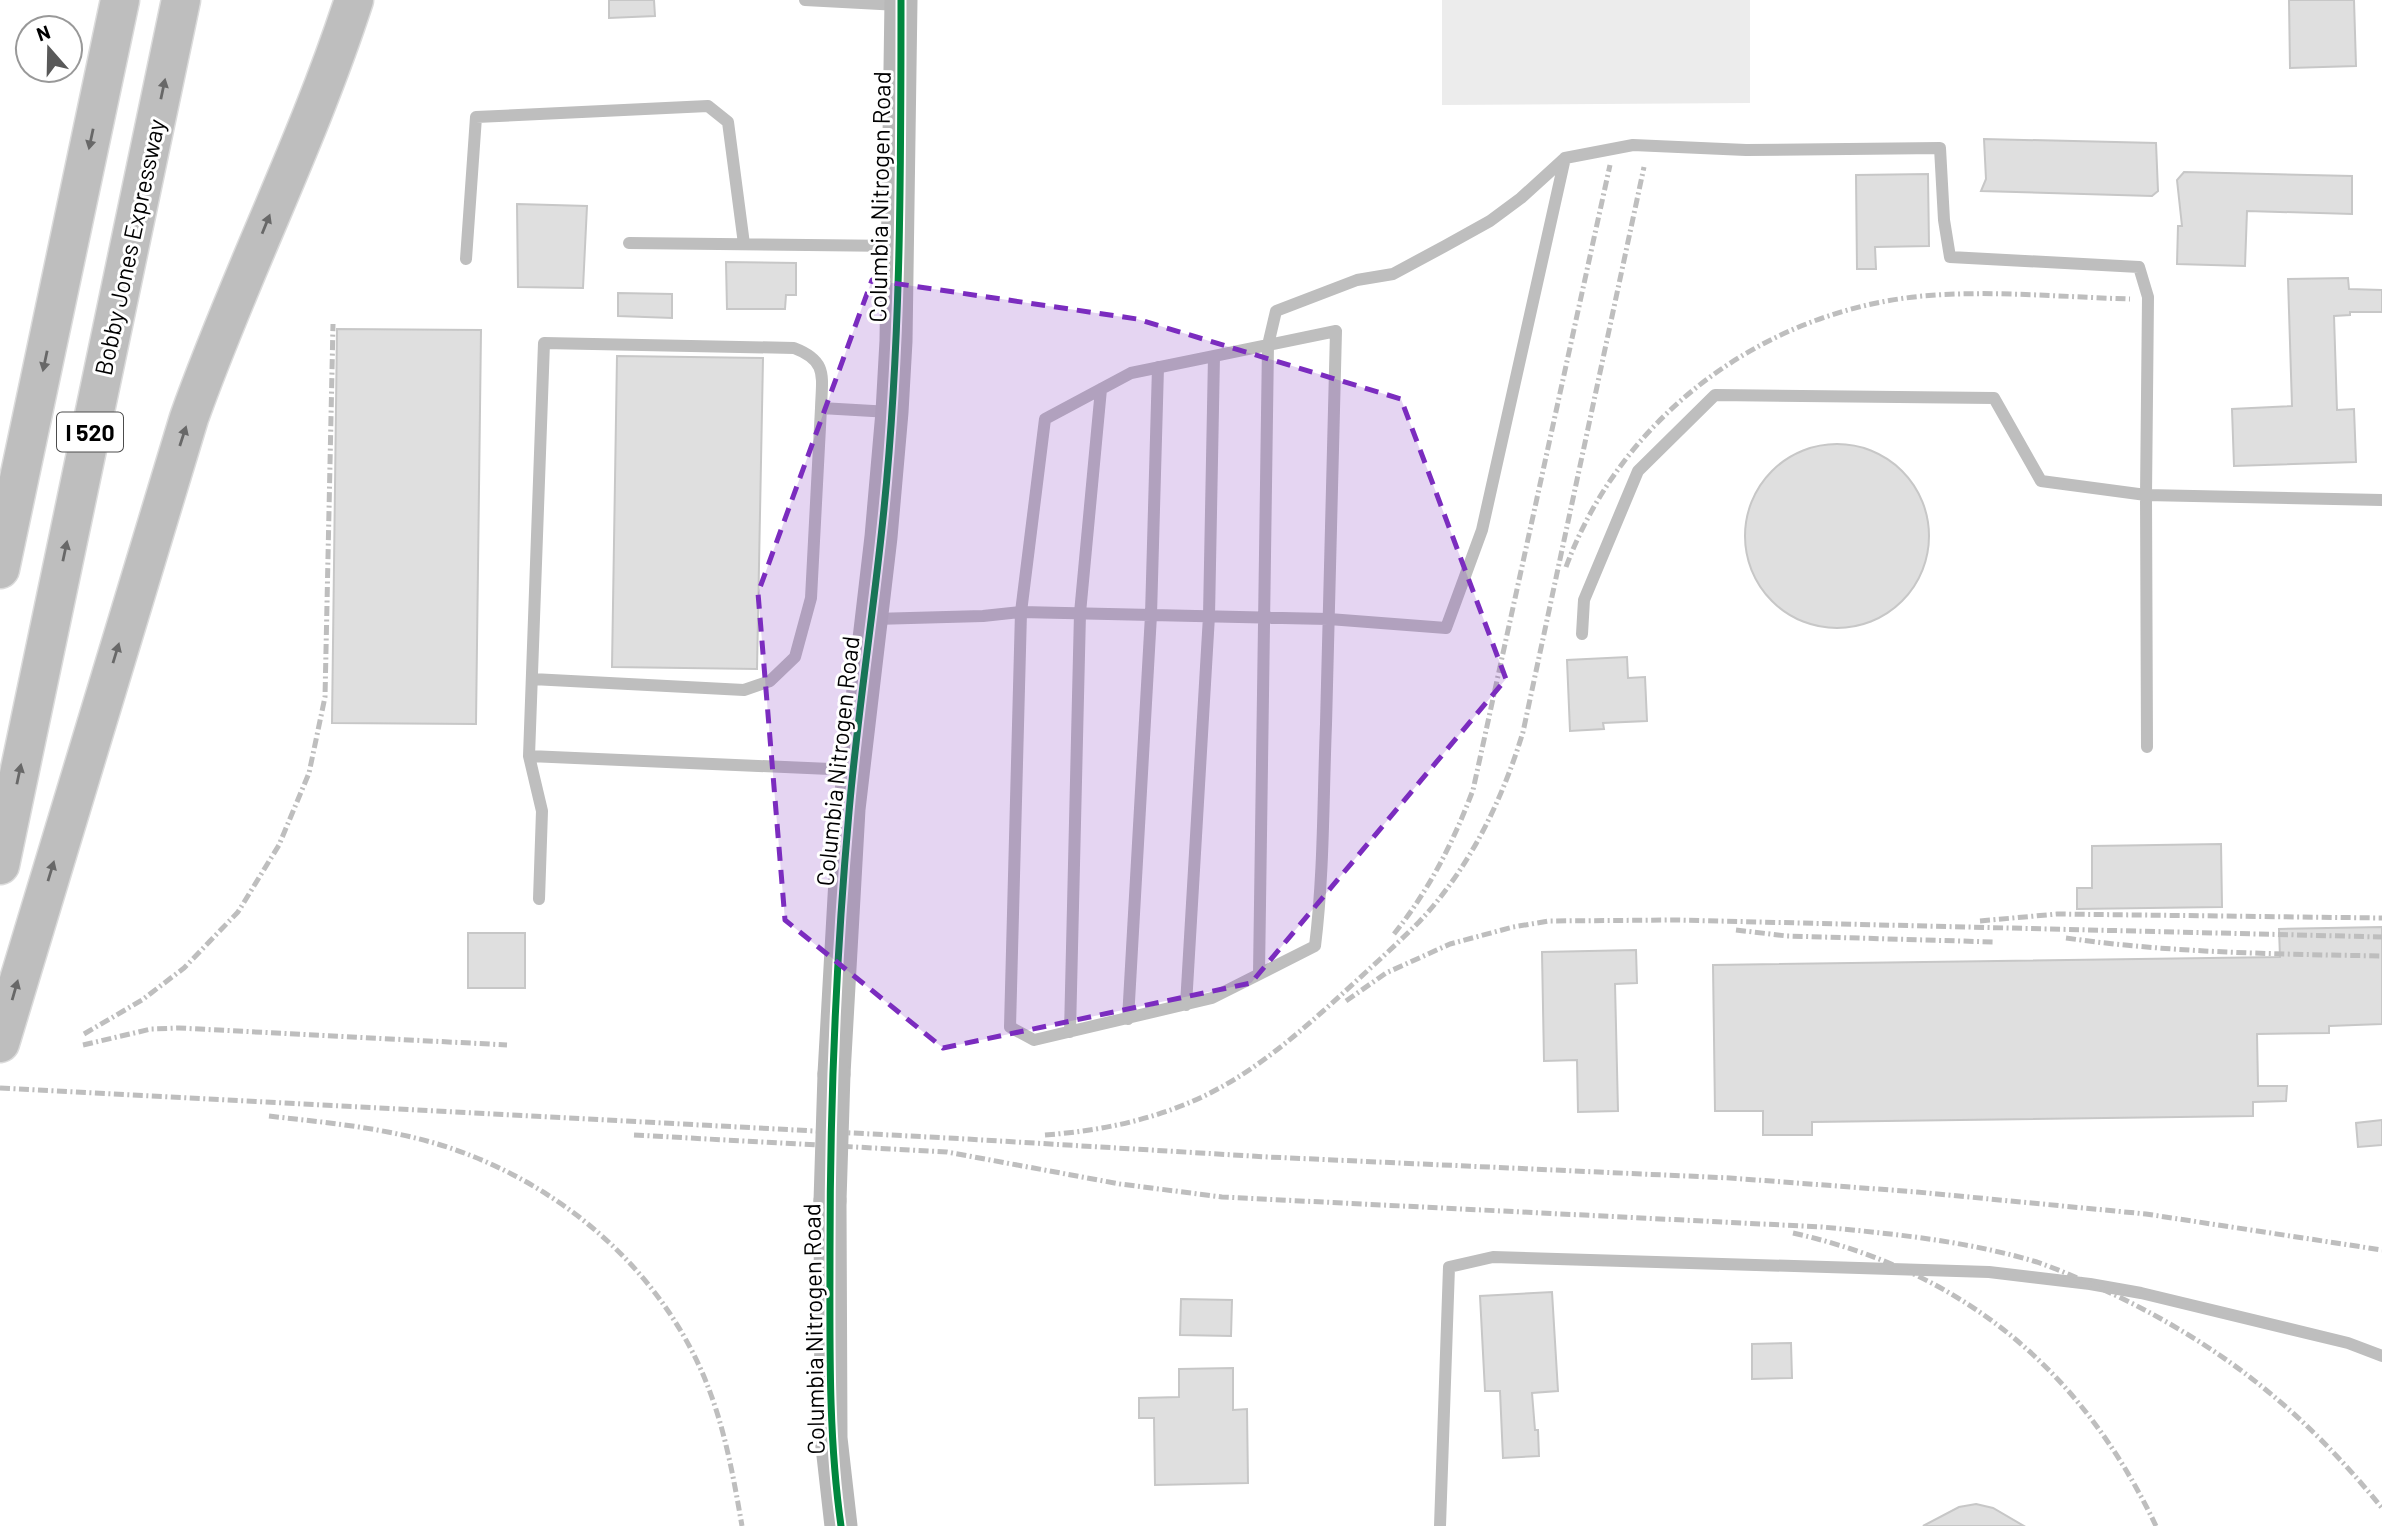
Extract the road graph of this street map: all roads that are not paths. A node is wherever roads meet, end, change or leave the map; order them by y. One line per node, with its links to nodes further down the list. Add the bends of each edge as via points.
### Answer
1 (120, 0): 19 (highway, I 520, one-way to 19)
2 (181, 0): 32 (highway, Bobby Jones Expressway / I 520, one-way to 2)
3 (354, 0): 38 (highway, one-way to 3, via 189,418)
4 (805, 0): 5 (lane)
5 (901, 3): 9 (street, Columbia Nitrogen Road)
6 (1565, 158): 11 (lane, via 1490,221 1446,246 1393,274 1357,280 1276,312); 17 (lane, via 1633,145 1746,150 1940,148 1950,257 2139,267 2148,297); 25 (lane, via 1482,530 1446,628)
7 (629, 243): 8 (lane)
8 (744, 244): 9 (lane); 10 (lane, via 728,122 708,106 476,117)
9 (898, 246): 16 (street, Columbia Nitrogen Road)
10 (466, 259)
11 (1268, 345): 12 (lane); 24 (lane); 25 (lane, via 1336,331)
12 (1214, 356): 13 (lane); 23 (lane)
13 (1158, 368): 14 (lane, via 1130,373); 22 (lane)
14 (1101, 389): 20 (lane, via 1045,419); 21 (lane)
15 (821, 408): 16 (lane); 28 (lane, via 811,598 795,657 770,681 744,690); 28 (lane, via 818,362 794,348 544,343)
16 (892, 412): 26 (street, Columbia Nitrogen Road)
17 (2146, 495): 18 (lane); 27 (lane, via 2041,481 1994,398 1715,395 1638,471 1584,600); 29 (lane)
18 (2382, 500)
19 (0, 569)
20 (1021, 612): 21 (lane); 26 (lane); 37 (lane, via 1010,1027 1034,1040)
21 (1080, 613): 22 (lane); 37 (lane)
22 (1151, 615): 23 (lane); 36 (lane)
23 (1209, 616): 24 (lane); 35 (lane)
24 (1262, 617): 25 (lane); 34 (lane)
25 (1329, 619): 34 (lane, via 1315,946)
26 (870, 620): 31 (street, Columbia Nitrogen Road)
27 (1582, 634)
28 (533, 679): 30 (lane)
29 (2147, 747)
30 (529, 756): 31 (lane); 33 (lane, via 542,811)
31 (853, 770): 40 (street, Columbia Nitrogen Road, bridge, via 830,1201 831,1424)
32 (0, 865)
33 (539, 899)
34 (1259, 975): 35 (lane)
35 (1186, 1005): 36 (lane)
36 (1128, 1019): 37 (lane)
37 (1070, 1032)
38 (0, 1043)
39 (2382, 1356): 41 (lane, via 2348,1343 2141,1293 1989,1272 1493,1257 1449,1267)
40 (841, 1526)
41 (1440, 1526)

